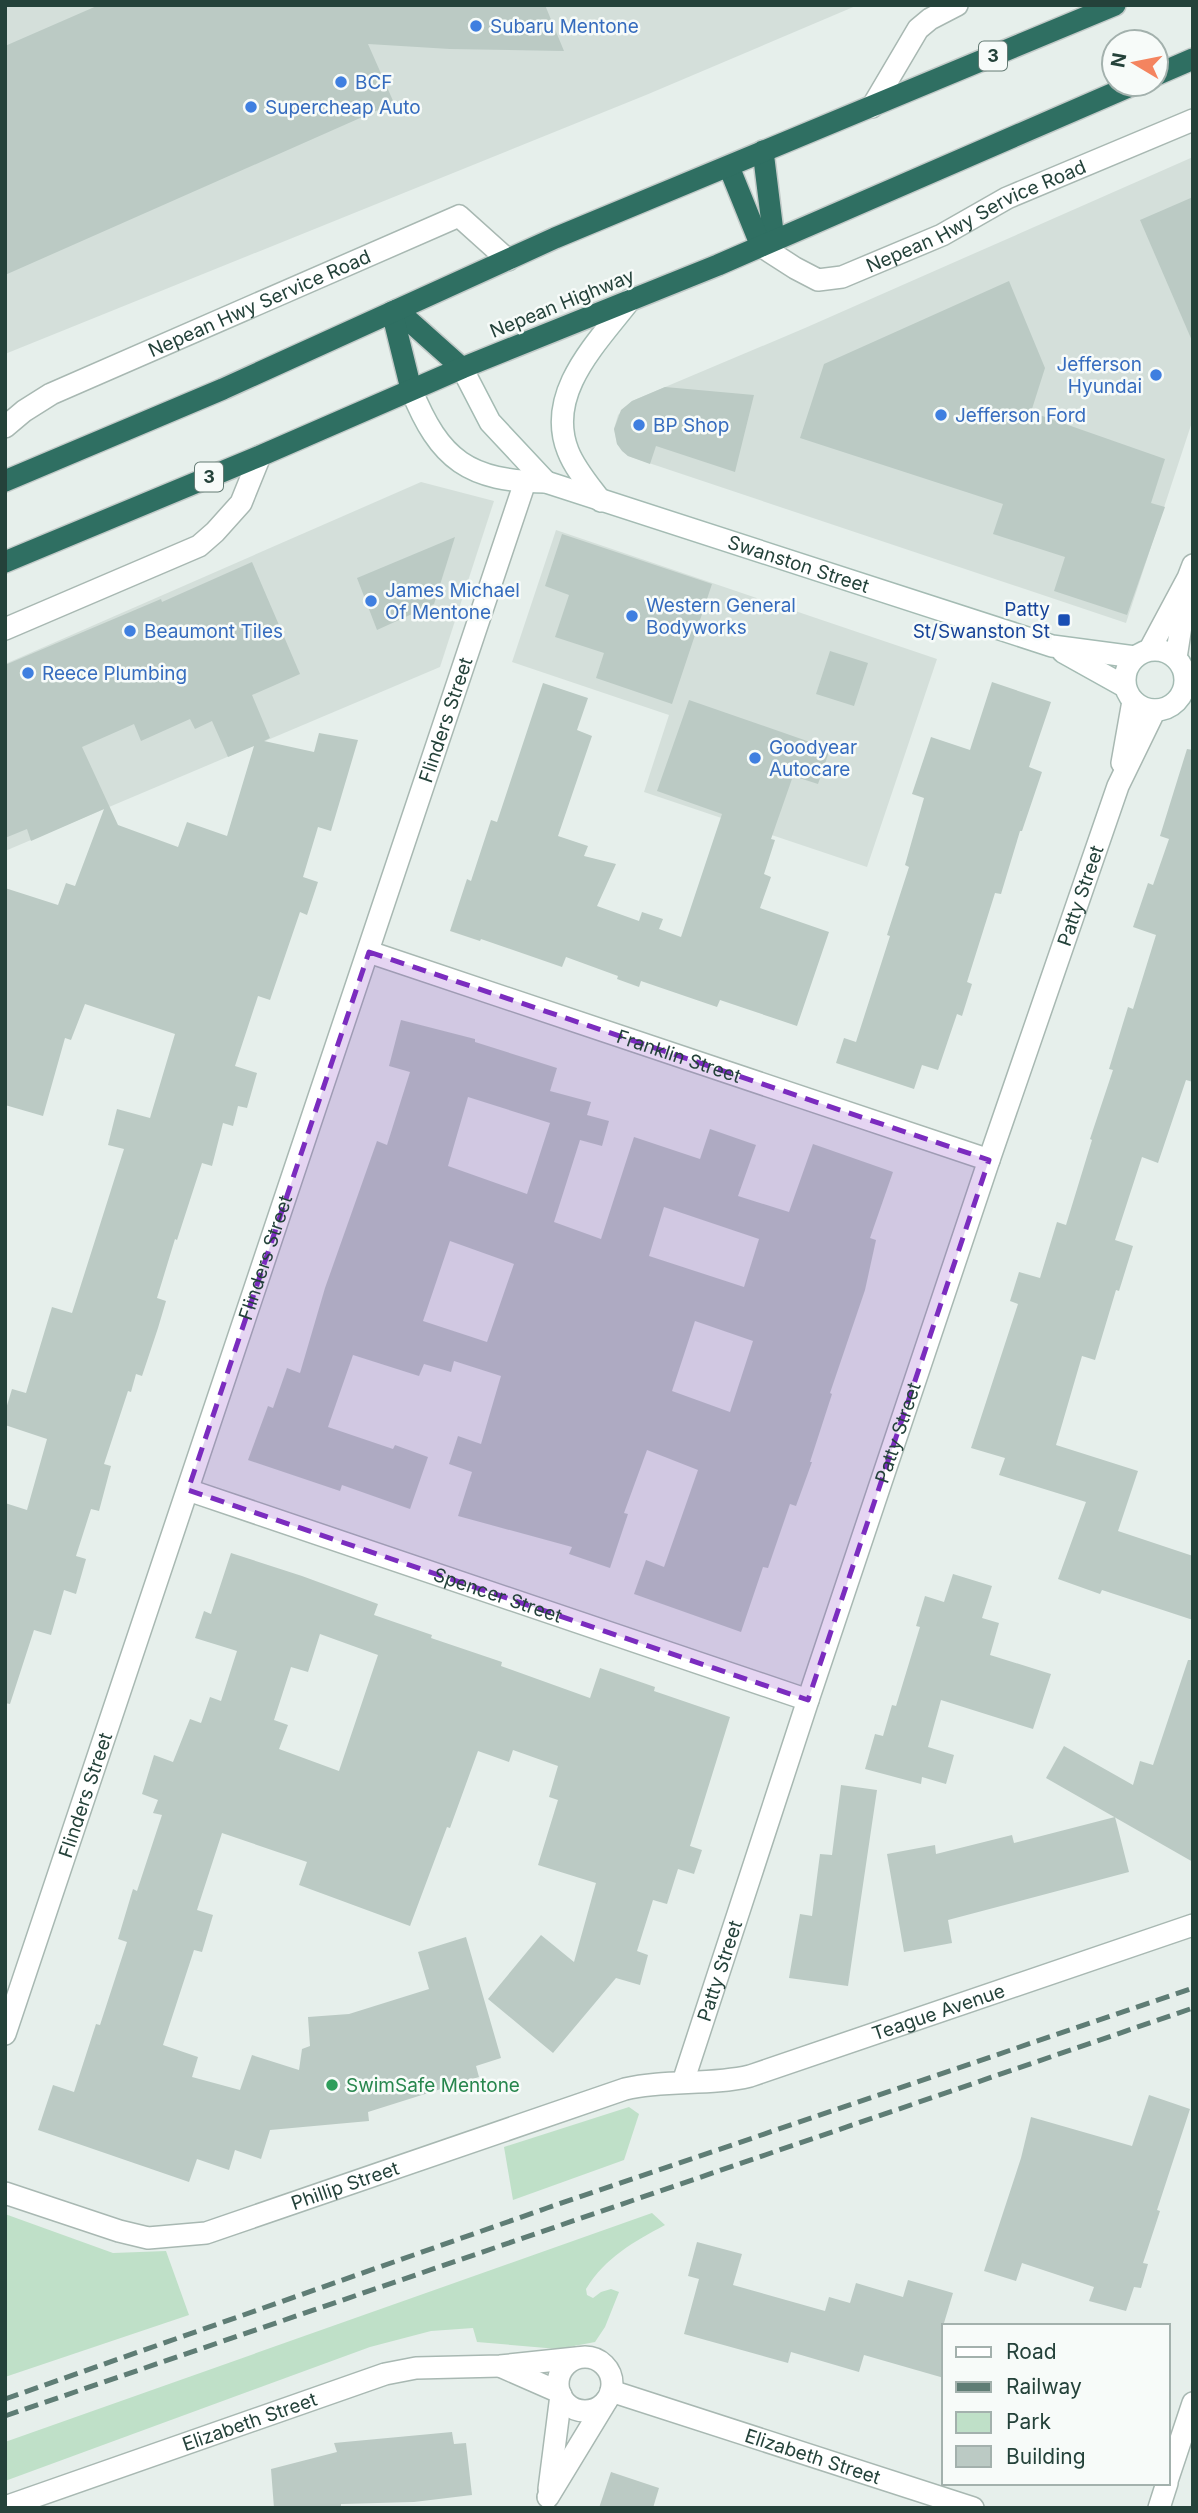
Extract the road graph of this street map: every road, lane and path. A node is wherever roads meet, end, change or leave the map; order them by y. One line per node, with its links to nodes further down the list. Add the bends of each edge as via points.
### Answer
1 (957, 5): 6 (street, via 918,29)
2 (1115, 5): 6 (highway, 3)
3 (1193, 59): 4 (highway)
4 (1170, 69)
5 (1103, 98): 10 (highway, Nepean Highway / 3)
6 (872, 107): 8 (highway, 3)
7 (1193, 120): 10 (street, Nepean Hwy Service Road, via 1007,198 942,235 842,277 818,279 795,268)
8 (763, 151): 9 (highway, 3); 10 (highway)
9 (729, 167): 10 (highway); 11 (highway, 3)
10 (768, 243): 12 (highway, Nepean Highway / 3)
11 (508, 260): 13 (highway, 3); 16 (street, Nepean Hwy Service Road, via 459,216 51,394)
12 (630, 300): 14 (highway, Nepean Highway / 3); 20 (street, via 576,371 564,399 561,430 568,453)
13 (395, 311): 14 (highway); 15 (highway); 18 (highway, 3)
14 (462, 368): 15 (highway, Nepean Highway / 3); 19 (street, Swanston Street, via 490,422)
15 (411, 389): 17 (highway, Nepean Highway / 3); 19 (street, Swanston Street, via 437,441 461,464 496,478)
16 (5, 427)
17 (260, 456): 21 (highway, Nepean Highway / 3); 23 (street, via 241,503 199,546)
18 (5, 481)
19 (536, 482): 20 (street, Swanston Street); 30 (street, Flinders Street)
20 (601, 501): 24 (street, Swanston Street)
21 (5, 562)
22 (1191, 571): 25 (street); 26 (street)
23 (5, 629)
24 (1052, 646): 25 (street, Swanston Street); 27 (street, Swanston Street)
25 (1142, 653): 26 (street, via 1168,652); 27 (street, via 1128,665)
26 (1185, 671): 28 (street, via 1182,692)
27 (1128, 693): 28 (street, via 1147,709); 29 (street, Patty Street)
28 (1173, 707): 29 (street, Patty Street)
29 (1118, 786): 31 (street, Patty Street)
30 (369, 952): 31 (street, Franklin Street); 32 (street, Flinders Street)
31 (989, 1160): 33 (street, Patty Street)
32 (188, 1490): 33 (street, Spencer Street); 35 (street, Flinders Street)
33 (808, 1700): 36 (street, Patty Street)
34 (1193, 1925): 36 (street, Teague Avenue, via 750,2076)
35 (5, 2034)
36 (683, 2082): 37 (street, Phillip Street, via 613,2093 206,2233 148,2238)
37 (5, 2193)
38 (576, 2358): 39 (street, Elizabeth Street); 40 (street, via 562,2370); 41 (street, via 592,2357 606,2366 612,2380)
39 (500, 2366): 40 (street, Elizabeth Street); 46 (street, Elizabeth Street, via 443,2366 386,2374)
40 (560, 2393): 41 (street, via 567,2404 582,2410 597,2408); 45 (street)
41 (610, 2394): 45 (street); 47 (street, Elizabeth Street)
42 (1193, 2403): 43 (street)
43 (1170, 2475)
44 (1167, 2485): 48 (street)
45 (546, 2502)
46 (5, 2507)
47 (973, 2508)
48 (1159, 2508)

